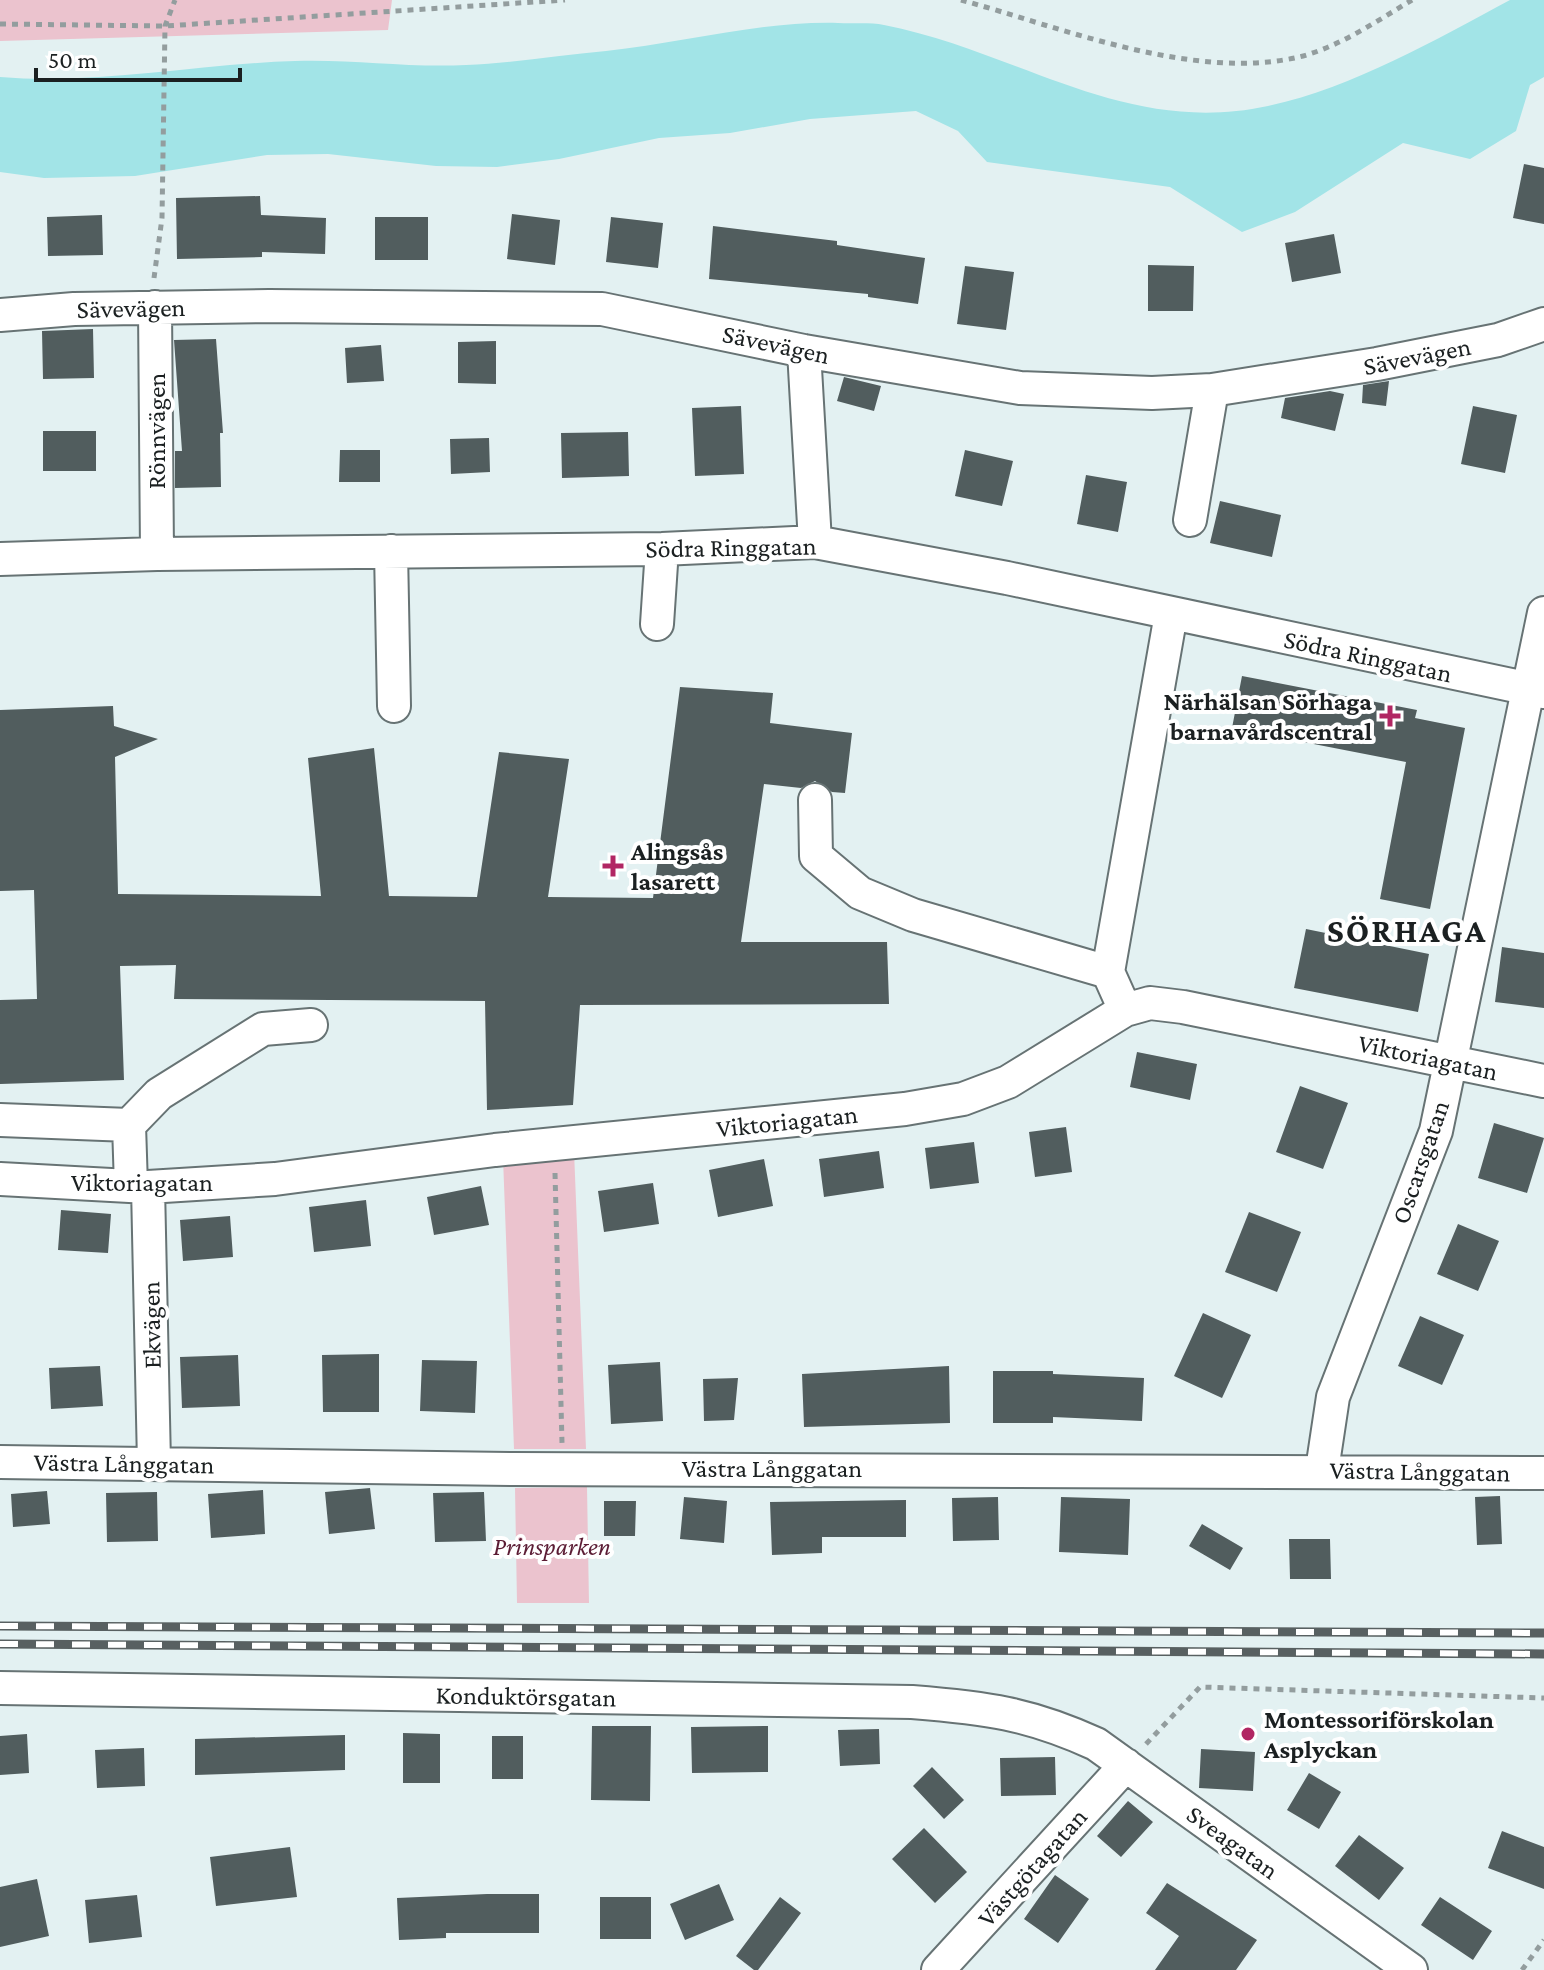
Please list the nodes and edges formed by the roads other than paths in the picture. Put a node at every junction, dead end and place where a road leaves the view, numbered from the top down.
1 (155, 307) junction
2 (0, 315) edge
3 (1544, 324) edge
4 (804, 351) junction
5 (1212, 390) junction
6 (1190, 520) dead end
7 (815, 542) junction
8 (662, 549) junction
9 (391, 551) junction
10 (157, 554) junction
11 (0, 559) edge
12 (1544, 613) edge
13 (1171, 614) junction
14 (657, 624) dead end
15 (1536, 691) edge
16 (394, 706) dead end
17 (815, 800) dead end
18 (1108, 972) junction
19 (1125, 1010) junction
20 (311, 1025) dead end
21 (1450, 1061) junction
22 (1544, 1081) edge
23 (0, 1120) edge
24 (129, 1125) junction
25 (0, 1179) edge
26 (139, 1186) junction
27 (0, 1462) edge
28 (154, 1463) junction
29 (1322, 1470) junction
30 (1544, 1473) edge
31 (0, 1688) edge
32 (1049, 1722) joint
33 (1126, 1765) junction
34 (938, 1970) edge
35 (1411, 1970) edge

1 - 2 street, Sävevägen
1 - 4 street, Sävevägen
1 - 10 street, Rönnvägen
3 - 5 street, Sävevägen
4 - 5 street, Sävevägen
4 - 7 street
5 - 6 street
7 - 8 street, Södra Ringgatan
7 - 13 street, Södra Ringgatan
8 - 9 street, Södra Ringgatan
8 - 14 street
9 - 10 street, Södra Ringgatan
9 - 16 street
10 - 11 street, Södra Ringgatan
12 - 15 street, Oscarsgatan
13 - 15 street, Södra Ringgatan
13 - 18 street
15 - 21 street, Oscarsgatan
17 - 18 street
18 - 19 street
19 - 21 street, Viktoriagatan
19 - 26 street, Viktoriagatan
20 - 24 street
21 - 22 street, Viktoriagatan
21 - 29 street, Oscarsgatan
23 - 24 street
24 - 26 street, Ekvägen
25 - 26 street, Viktoriagatan
26 - 28 street, Ekvägen
27 - 28 street, Västra Långgatan
28 - 29 street, Västra Långgatan
29 - 30 street, Västra Långgatan
31 - 32 street, Konduktörsgatan
32 - 33 street, Sveagatan
33 - 34 street, Västgötagatan
33 - 35 street, Sveagatan

